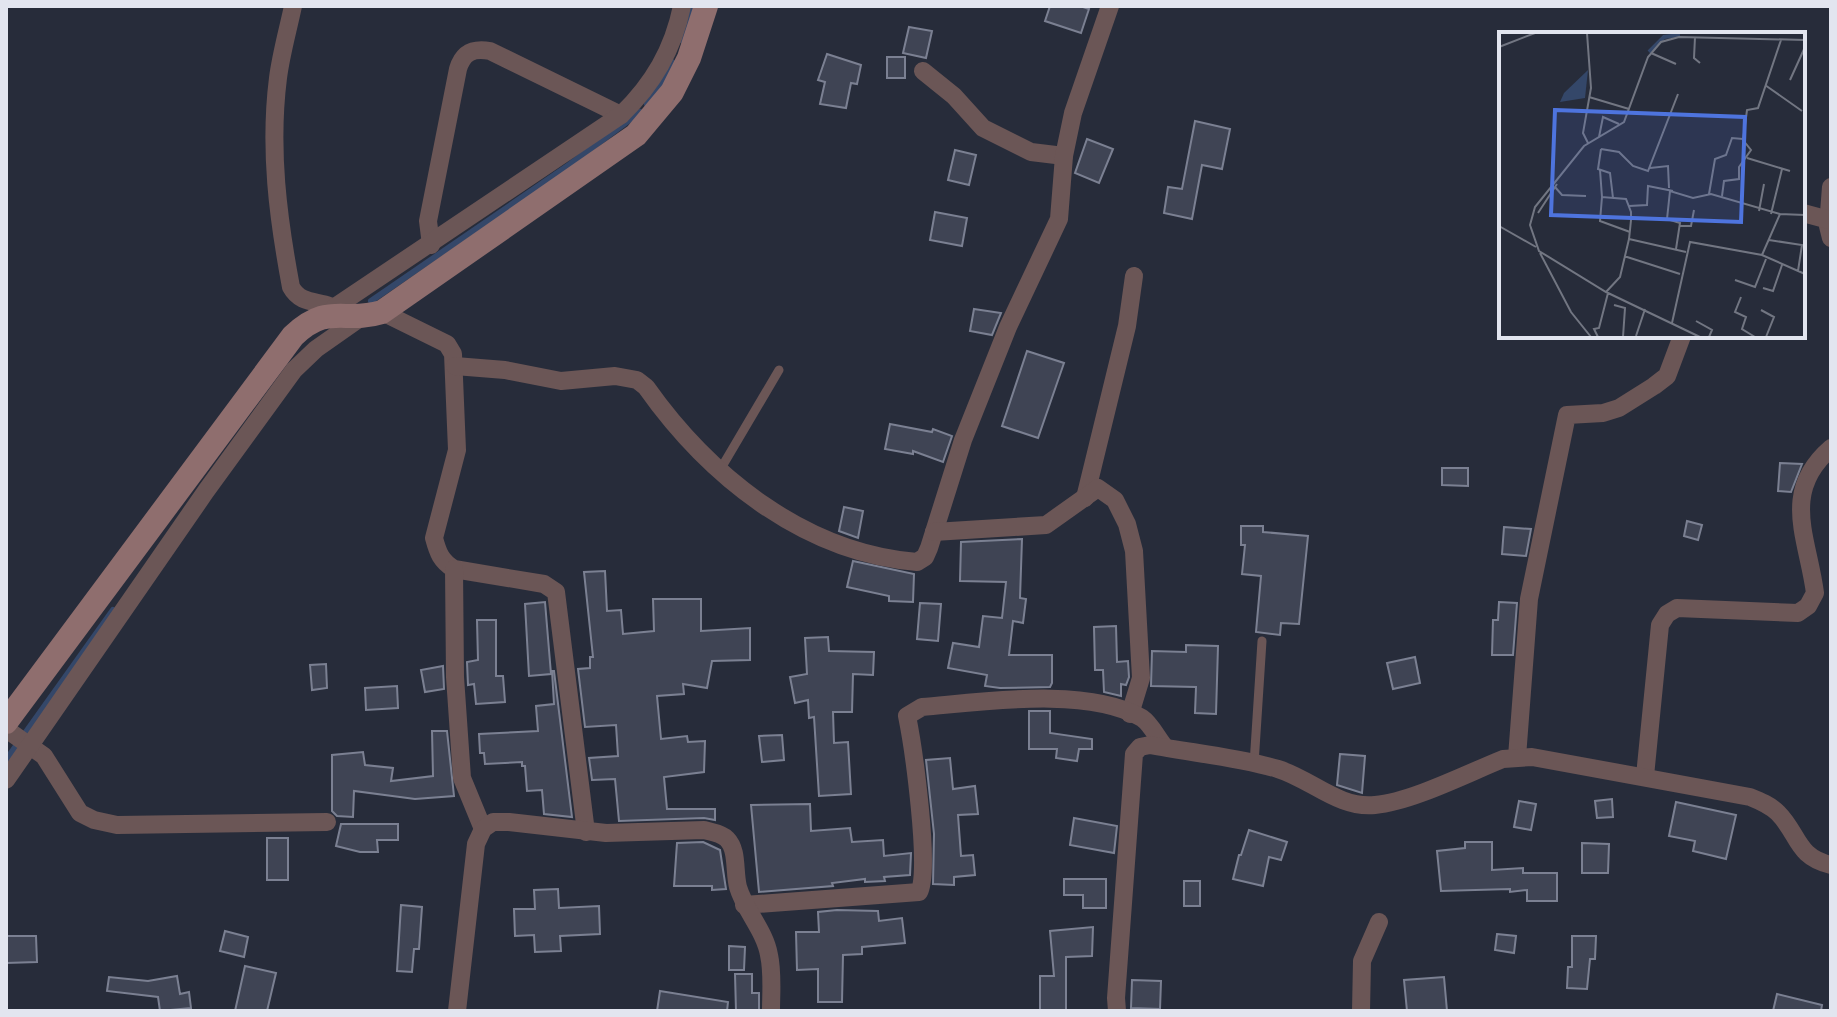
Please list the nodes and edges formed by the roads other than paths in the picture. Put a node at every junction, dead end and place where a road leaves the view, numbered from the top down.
1 (293, 6) edge
2 (682, 6) edge
3 (706, 6) edge
4 (1110, 6) edge
5 (923, 71) dead end
6 (621, 115) junction
7 (1064, 156) junction
8 (1831, 187) edge
9 (1805, 214) edge
10 (1830, 229) edge
11 (431, 245) junction
12 (1134, 276) dead end
13 (355, 312) junction
14 (1681, 338) edge
15 (455, 366) junction
16 (779, 370) dead end
17 (1831, 448) edge
18 (720, 470) junction
19 (1085, 498) junction
20 (934, 532) junction
21 (454, 569) junction
22 (1262, 641) dead end
23 (1130, 714) junction
24 (16, 734) edge
25 (1165, 747) junction
26 (1517, 757) junction
27 (1254, 764) junction
28 (1645, 776) junction
29 (6, 780) edge
30 (327, 822) dead end
31 (483, 829) junction
32 (586, 832) junction
33 (1831, 865) edge
34 (744, 905) junction
35 (1379, 922) dead end
36 (457, 1011) edge
37 (771, 1011) edge
38 (1117, 1011) edge
39 (1361, 1011) edge

1 - 13 street
2 - 6 street
3 - 13 street
4 - 7 street
5 - 7 street
6 - 11 street
6 - 11 street
7 - 20 street
8 - 10 street
9 - 10 street
11 - 13 street
12 - 19 street
13 - 15 street
13 - 24 street
14 - 26 street
15 - 18 street
15 - 21 street
16 - 18 lane
17 - 28 street
18 - 20 street
19 - 20 street
19 - 23 street
21 - 31 street
21 - 32 street
22 - 27 lane
23 - 25 street
23 - 34 street
24 - 29 street
24 - 30 street
25 - 27 street
25 - 38 street
26 - 27 street
26 - 28 street
28 - 33 street
31 - 32 street
31 - 36 street
32 - 34 street
34 - 37 street
35 - 39 street

